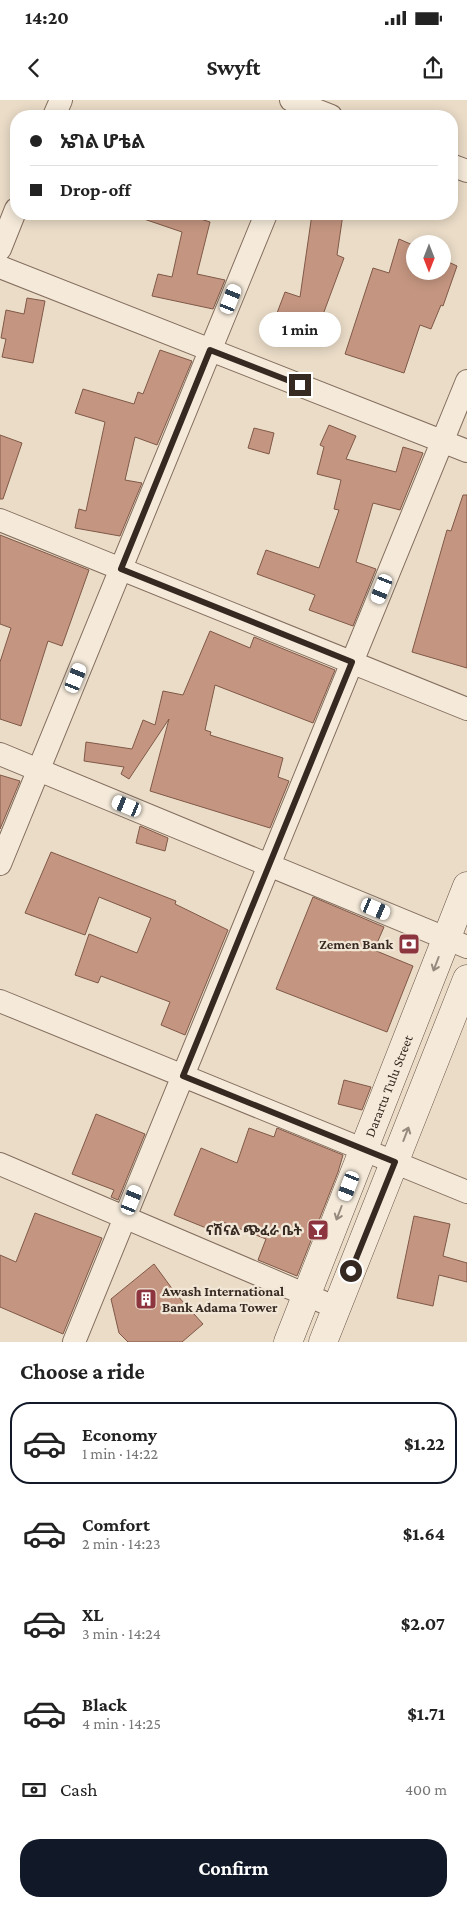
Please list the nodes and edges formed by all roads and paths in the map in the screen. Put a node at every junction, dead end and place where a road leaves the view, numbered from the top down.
1 (12, 220) edge
2 (264, 220) edge
3 (0, 249) edge
4 (0, 267) edge
5 (210, 350) junction
6 (467, 381) edge
7 (442, 441) junction
8 (467, 451) edge
9 (0, 520) edge
10 (121, 569) junction
11 (352, 662) junction
12 (467, 709) edge
13 (0, 754) edge
14 (38, 770) junction
15 (0, 864) edge
16 (269, 865) junction
17 (467, 886) edge
18 (457, 942) edge
19 (467, 979) edge
20 (0, 1001) edge
21 (183, 1076) junction
22 (364, 1149) junction
23 (395, 1162) junction
24 (0, 1164) edge
25 (467, 1192) edge
26 (125, 1218) junction
27 (306, 1296) junction
28 (337, 1308) junction
29 (74, 1342) edge
30 (288, 1342) edge
31 (324, 1342) edge

1 - 3 street
2 - 5 street
4 - 5 street
5 - 7 street
5 - 10 street
6 - 7 street
7 - 8 street
7 - 11 street
9 - 10 street
10 - 11 street
10 - 14 street
11 - 12 street
11 - 16 street
13 - 14 street
14 - 15 street
14 - 16 street
16 - 18 street
16 - 21 street
17 - 18 main road, Darartu Tulu Street
18 -> 22 main road, Darartu Tulu Street
23 -> 19 main road
20 - 21 street
21 - 22 street
21 - 26 street
22 - 23 street
22 -> 27 main road, Darartu Tulu Street
23 - 25 street
23 - 28 main road
24 - 26 street
26 - 27 street
26 - 29 street
27 - 28 street
27 - 30 main road, Darartu Tulu Street
28 - 31 main road

